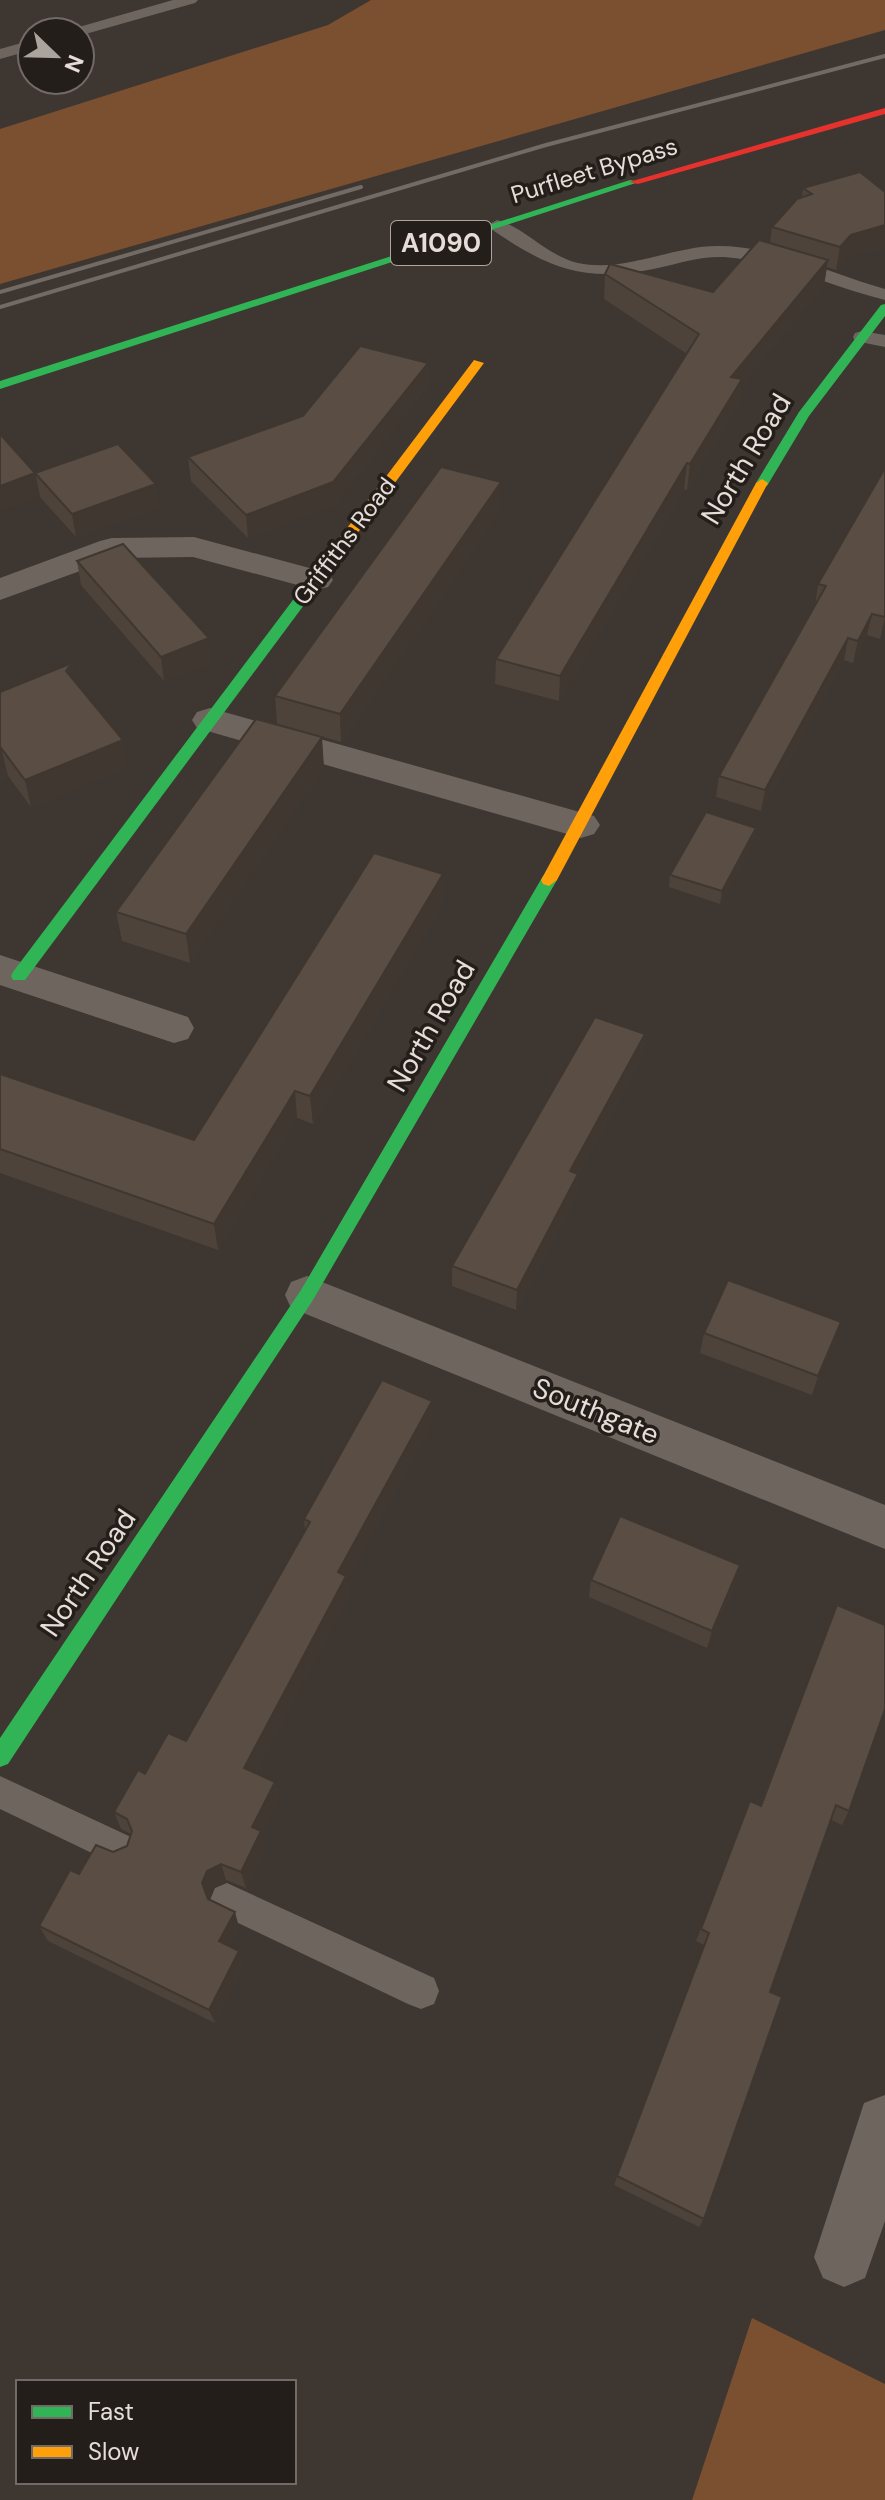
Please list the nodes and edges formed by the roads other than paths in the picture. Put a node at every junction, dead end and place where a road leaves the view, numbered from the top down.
1 (190, 0) edge
2 (96, 27) edge
3 (885, 111) edge
4 (497, 225) junction
5 (885, 295) edge
6 (885, 308) edge
7 (862, 337) junction
8 (885, 341) edge
9 (478, 363) dead end
10 (0, 385) edge
11 (316, 580) junction
12 (0, 590) edge
13 (210, 720) junction
14 (581, 825) junction
15 (9, 973) edge
16 (174, 1028) dead end
17 (307, 1295) junction
18 (885, 1527) edge
19 (0, 1757) edge
20 (0, 1792) edge
21 (119, 1849) edge
22 (227, 1900) edge
23 (421, 1991) dead end
24 (885, 2124) edge
25 (844, 2257) dead end

1 - 2 lane
3 - 4 street, Purfleet Bypass / A1090
4 - 5 lane
4 - 10 street, Purfleet Bypass / A1090
6 - 7 street, North Road
7 - 8 lane
7 - 14 street, North Road
9 - 11 street, Griffiths Road
11 - 12 street
11 - 13 street, Griffiths Road
13 - 14 street
13 - 15 street, Griffiths Road
14 - 17 street, North Road
15 - 16 street, Griffiths Road
17 - 18 street, Southgate
17 - 19 street, North Road
20 - 21 lane
22 - 23 lane
24 - 25 street

